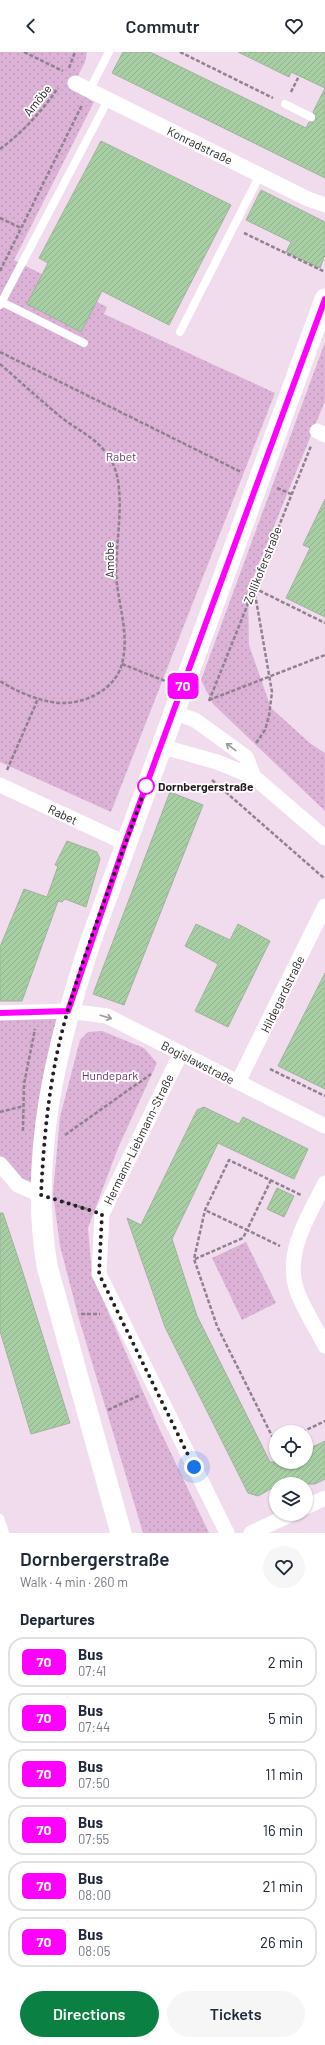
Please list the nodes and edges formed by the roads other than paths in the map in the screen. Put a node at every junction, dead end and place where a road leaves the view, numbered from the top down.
1 (109, 52) edge
2 (70, 80) road end
3 (89, 91) junction
4 (108, 100) junction
5 (285, 104) road end
6 (311, 117) dead end
7 (260, 175) junction
8 (325, 205) edge
9 (325, 299) edge
10 (1, 304) edge
11 (180, 332) dead end
12 (84, 343) dead end
13 (167, 728) junction
14 (254, 777) junction
15 (0, 785) edge
16 (325, 838) edge
17 (125, 843) junction
18 (325, 906) edge
19 (68, 1011) junction
20 (0, 1013) edge
21 (181, 1053) junction
22 (238, 1082) junction
23 (325, 1126) edge
24 (0, 1164) edge
25 (325, 1183) edge
26 (41, 1195) junction
27 (325, 1346) edge
28 (325, 1498) edge
29 (313, 1504) edge
30 (0, 1518) edge
31 (277, 1521) edge
32 (6, 1533) edge
33 (121, 1533) edge
34 (227, 1533) edge
35 (251, 1533) edge

1 - 3 lane
2 - 3 street, Konradstraße
3 - 4 street, Konradstraße
4 - 7 street, Konradstraße
4 - 10 lane
5 - 6 lane
7 - 8 street, Konradstraße
7 - 11 lane
9 - 13 street
10 - 12 lane
13 - 14 street
14 -> 13 street
13 - 17 street
14 - 16 street
15 - 17 street, Rabet
17 - 19 street
18 - 22 street, Hildegardstraße
19 - 20 street, Bogislawstraße
19 -> 21 street, Bogislawstraße
19 - 26 street
21 - 22 street, Bogislawstraße
21 - 34 street, Hermann-Liebmann-Straße
22 - 23 street, Bogislawstraße
24 - 26 street
25 - 27 street
26 - 33 street
28 - 29 street
30 - 32 lane
31 - 35 street

